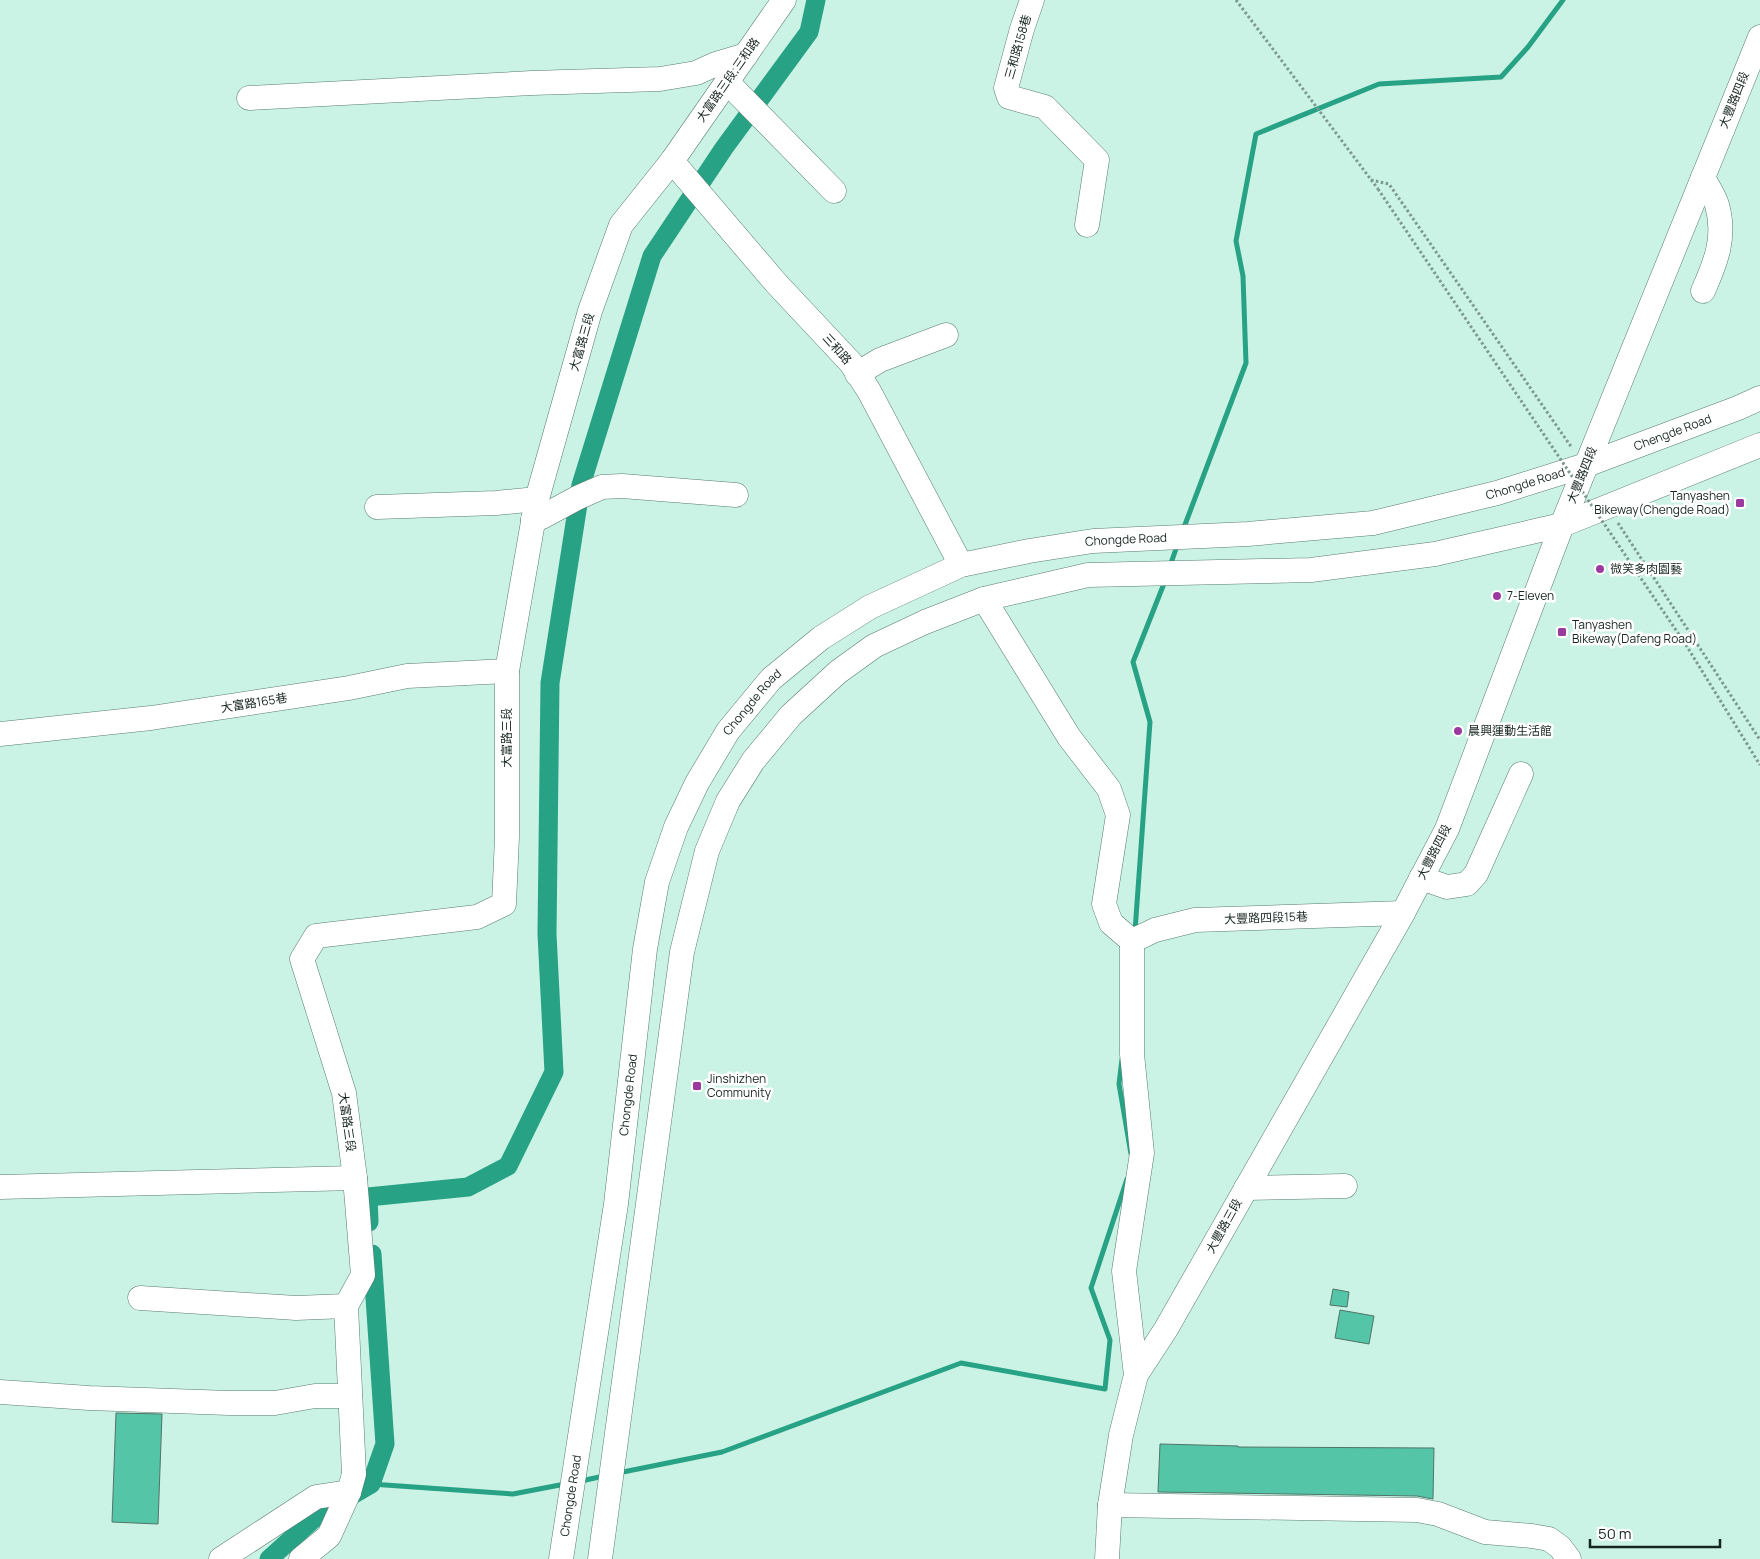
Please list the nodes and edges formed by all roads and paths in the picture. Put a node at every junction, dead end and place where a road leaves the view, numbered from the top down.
1 (784, 0) edge
2 (1032, 0) edge
3 (1236, 0) edge
4 (1760, 37) edge
5 (746, 55) junction
6 (727, 82) junction
7 (249, 98) dead end
8 (672, 160) junction
9 (1703, 177) junction
10 (834, 191) dead end
11 (1088, 225) dead end
12 (1703, 290) dead end
13 (946, 335) dead end
14 (858, 374) junction
15 (1760, 398) edge
16 (1760, 445) edge
17 (1586, 465) junction
18 (736, 495) dead end
19 (377, 508) dead end
20 (545, 509) junction
21 (1562, 525) junction
22 (961, 566) junction
23 (984, 599) junction
24 (507, 671) junction
25 (0, 734) edge
26 (1760, 765) edge
27 (1521, 774) dead end
28 (1421, 878) junction
29 (1403, 913) junction
30 (1132, 940) junction
31 (355, 1178) junction
32 (1345, 1186) dead end
33 (0, 1187) edge
34 (1246, 1188) junction
35 (140, 1298) dead end
36 (346, 1306) junction
37 (1136, 1375) junction
38 (0, 1392) edge
39 (350, 1396) junction
40 (349, 1492) junction
41 (1110, 1505) junction
42 (221, 1559) edge
43 (301, 1559) edge
44 (561, 1559) edge
45 (600, 1559) edge
46 (1107, 1559) edge
47 (1569, 1559) edge

1 - 5 street, 大富路三段;三和路
2 - 11 street, 三和路158巷
3 - 26 path, bridge
4 - 9 street, 大豐路四段
5 - 6 street, 大富路三段;三和路
5 - 7 street
6 - 8 street, 大富路三段;三和路
6 - 10 street
8 - 14 street, 三和路
8 - 20 street, 大富路三段
9 - 12 street
9 - 17 street, 大豐路四段
13 - 14 street
14 - 22 street, 三和路
15 - 17 street, Chengde Road
16 - 21 street
17 - 21 street, 大豐路四段
17 - 22 street, Chongde Road
18 - 20 street
19 - 20 street
20 - 24 street, 大富路三段
21 - 23 street
21 - 28 street, 大豐路四段
22 - 44 street, Chongde Road
23 - 30 street
23 - 45 street
24 - 25 street, 大富路165巷
24 - 31 street, 大富路三段
27 - 28 street
28 - 29 street, 大豐路四段
29 - 30 street, 大豐路四段15巷
29 - 34 street, 大豐路三段
30 - 37 street
31 - 33 street
31 - 36 street, 大富路三段
32 - 34 street
34 - 37 street, 大豐路三段
35 - 36 street
36 - 39 street
37 - 41 street, 大豐路三段
38 - 39 street
39 - 40 street
40 - 42 street
40 - 43 street
41 - 46 street, 大豐路三段
41 - 47 street

